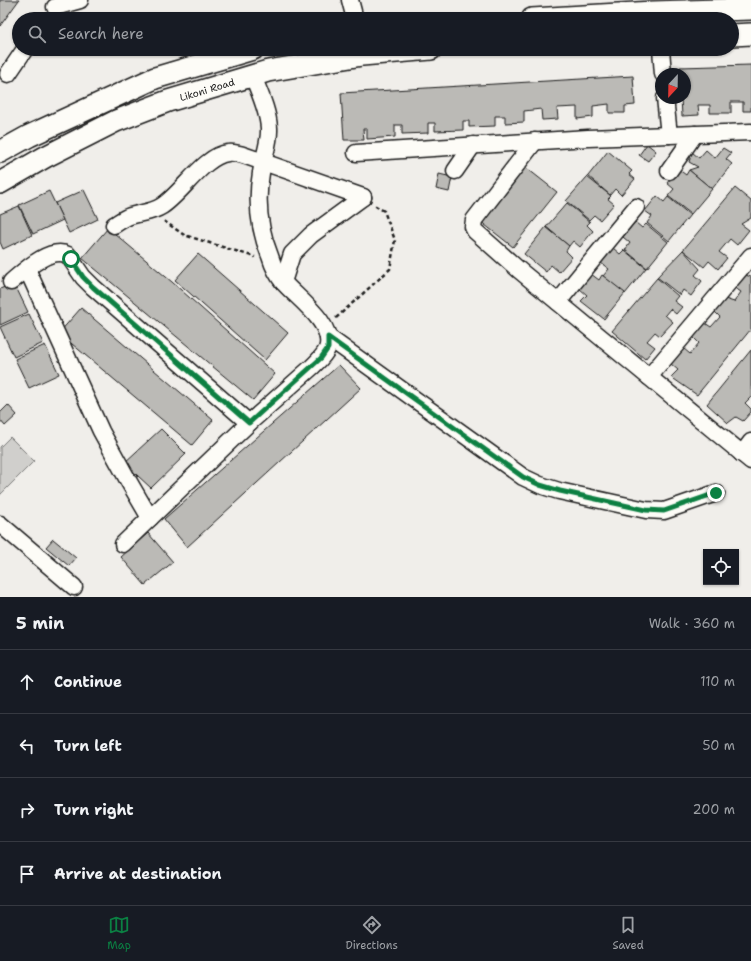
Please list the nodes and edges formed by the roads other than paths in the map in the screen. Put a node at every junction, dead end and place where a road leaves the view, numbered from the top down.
1 (80, 0) edge
2 (350, 0) edge
3 (54, 9) edge
4 (751, 9) edge
5 (353, 12) edge
6 (653, 12) edge
7 (751, 34) edge
8 (739, 35) edge
9 (20, 56) edge
10 (226, 56) edge
11 (356, 56) edge
12 (661, 56) edge
13 (662, 68) edge
14 (8, 74) dead end
15 (253, 76) junction
16 (666, 104) edge
17 (695, 134) junction
18 (750, 134) edge
19 (669, 135) junction
20 (535, 141) junction
21 (473, 146) junction
22 (0, 152) edge
23 (356, 153) dead end
24 (263, 162) junction
25 (456, 171) dead end
26 (669, 171) dead end
27 (0, 183) edge
28 (636, 207) dead end
29 (114, 225) dead end
30 (751, 256) edge
31 (27, 269) junction
32 (11, 282) dead end
33 (283, 282) junction
34 (558, 302) junction
35 (327, 333) junction
36 (649, 377) junction
37 (249, 423) junction
38 (748, 453) edge
39 (716, 493) dead end
40 (150, 518) junction
41 (2, 529) edge
42 (123, 544) dead end
43 (74, 587) dead end

1 - 3 street
2 - 5 street
4 - 6 main road
7 - 8 main road
9 - 14 street
10 - 22 main road
11 - 15 main road, Likoni Road
12 - 13 street
15 - 24 street
15 - 27 main road, Likoni Road
16 - 19 street
17 - 18 street
17 - 19 street
17 - 26 street
19 - 20 street
20 - 21 street
20 - 34 street
21 - 23 street
21 - 25 street
24 - 29 street
24 - 33 street
24 - 33 street
28 - 34 street
30 - 36 street
31 - 32 street
31 - 37 street
31 - 40 street
33 - 35 street
34 - 36 street
35 - 37 street
35 - 39 street
36 - 38 street
37 - 40 street
40 - 42 street
41 - 43 street

